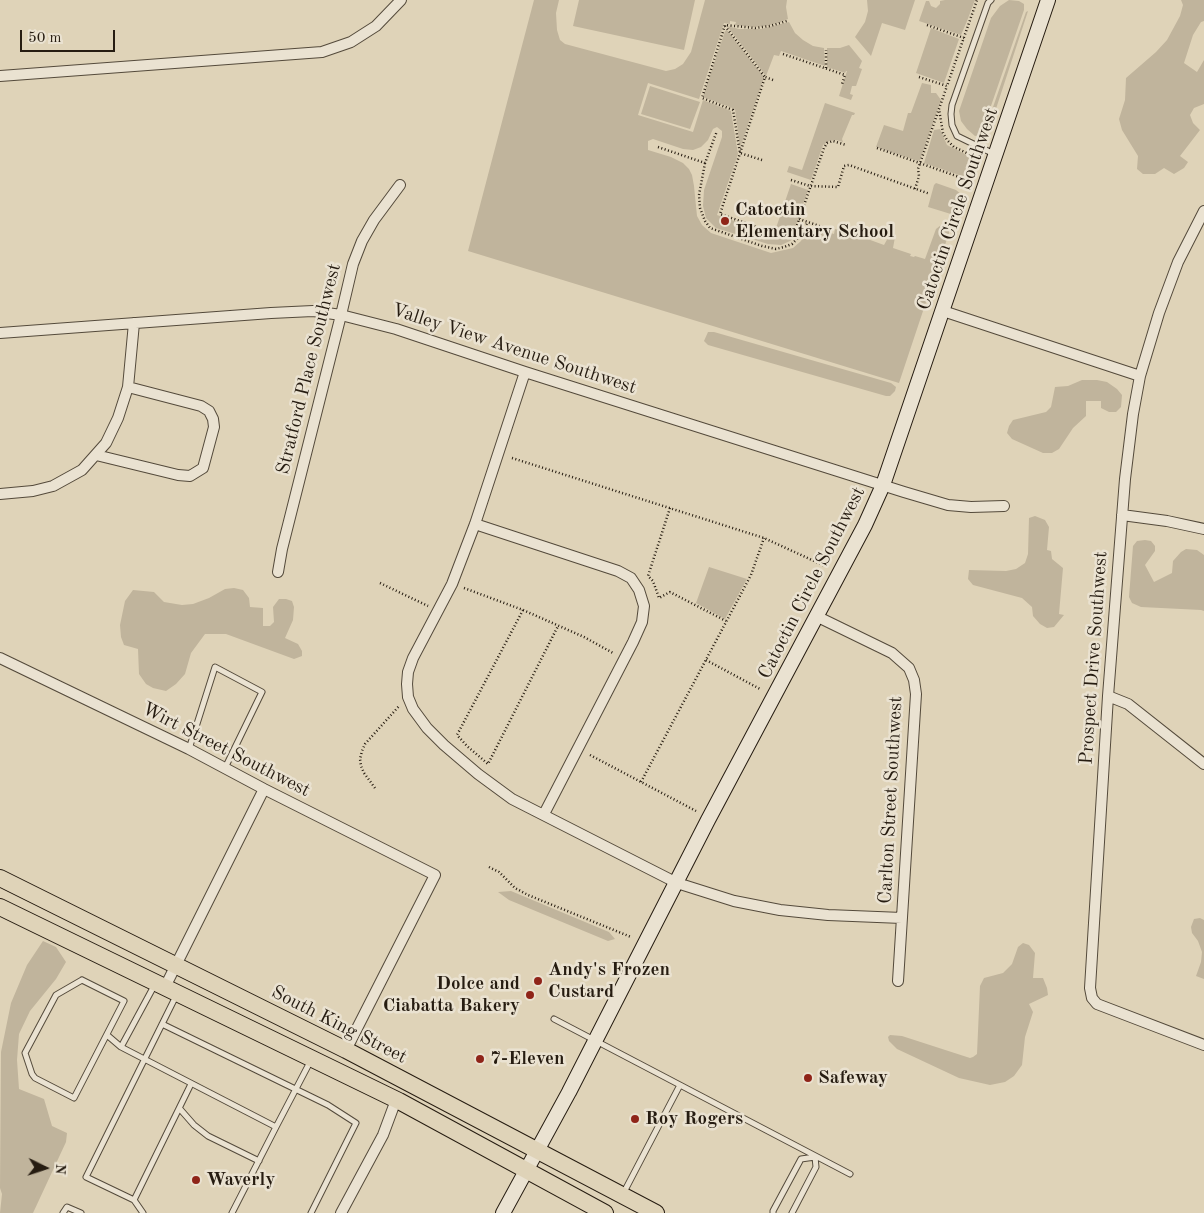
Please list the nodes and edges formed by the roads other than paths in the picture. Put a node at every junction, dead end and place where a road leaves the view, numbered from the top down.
1 (401, 0) edge
2 (991, 0) edge
3 (1044, 1) edge
4 (0, 76) edge
5 (996, 155) junction
6 (400, 185) dead end
7 (1204, 211) edge
8 (942, 311) junction
9 (342, 315) junction
10 (134, 324) junction
11 (0, 333) edge
12 (525, 372) junction
13 (1140, 376) junction
14 (128, 387) junction
15 (96, 454) junction
16 (883, 484) junction
17 (0, 494) edge
18 (1004, 506) dead end
19 (1122, 516) junction
20 (475, 524) junction
21 (1204, 529) edge
22 (278, 572) dead end
23 (816, 616) junction
24 (0, 658) edge
25 (1108, 696) junction
26 (189, 749) junction
27 (1204, 764) edge
28 (225, 768) junction
29 (264, 789) junction
30 (544, 814) junction
31 (0, 878) edge
32 (677, 883) junction
33 (0, 907) edge
34 (902, 918) junction
35 (176, 965) junction
36 (898, 981) dead end
37 (166, 988) junction
38 (554, 1019) dead end
39 (162, 1024) junction
40 (107, 1035) junction
41 (595, 1041) junction
42 (1204, 1045) edge
43 (121, 1047) junction
44 (346, 1050) junction
45 (145, 1059) junction
46 (312, 1059) junction
47 (192, 1084) junction
48 (680, 1085) junction
49 (296, 1090) junction
50 (396, 1100) junction
51 (180, 1109) junction
52 (276, 1127) junction
53 (536, 1151) junction
54 (815, 1157) junction
55 (259, 1161) junction
56 (526, 1171) junction
57 (850, 1174) dead end
58 (622, 1195) junction
59 (134, 1200) junction
60 (63, 1213) edge
61 (81, 1213) edge
62 (143, 1213) edge
63 (232, 1213) edge
64 (311, 1213) edge
65 (341, 1213) edge
66 (503, 1213) edge
67 (605, 1213) edge
68 (656, 1213) edge
69 (773, 1213) edge
70 (792, 1213) edge

1 - 4 street
2 - 5 lane
3 - 5 main road, Catoctin Circle Southwest
5 - 8 main road, Catoctin Circle Southwest
6 - 9 street, Stratford Place Southwest
7 - 13 street, Prospect Drive Southwest
8 - 13 street
8 - 16 main road, Catoctin Circle Southwest
9 - 10 street, Valley View Avenue Southwest
9 - 12 street, Valley View Avenue Southwest
9 - 22 street, Stratford Place Southwest
10 - 11 street, Valley View Avenue Southwest
10 - 14 street
12 - 16 street, Valley View Avenue Southwest
12 - 20 street
13 - 19 street, Prospect Drive Southwest
14 - 15 street
14 - 15 street
15 - 17 street
16 - 18 street, Valley View Avenue Southwest
16 - 23 main road, Catoctin Circle Southwest
19 - 21 street
19 - 25 street, Prospect Drive Southwest
20 - 30 street
20 - 30 street
23 - 32 main road, Catoctin Circle Southwest
23 - 34 street, Carlton Street Southwest
24 - 26 street, Wirt Street Southwest
25 - 27 street
25 - 42 street, Prospect Drive Southwest
26 - 28 street, Wirt Street Southwest
26 - 28 lane
28 - 29 street, Wirt Street Southwest
29 - 35 street
29 - 44 street, Wirt Street Southwest
30 - 32 street
31 - 35 main road, South King Street
32 - 34 street
32 - 41 main road, Catoctin Circle Southwest
33 - 37 main road
34 - 36 street, Carlton Street Southwest
35 - 37 street
35 - 44 main road, South King Street
37 - 39 lane
37 - 43 lane
37 - 46 main road
38 - 41 lane
39 - 45 lane
39 - 49 lane
40 - 40 lane
40 - 43 lane
41 - 48 lane
41 - 53 main road, Catoctin Circle Southwest
43 - 45 lane
44 - 53 main road, South King Street
45 - 47 lane
45 - 59 lane
46 - 49 lane
46 - 50 main road
47 - 51 lane
47 - 52 lane
48 - 54 lane
48 - 58 lane
49 - 52 lane
49 - 64 lane
50 - 56 main road
50 - 65 street
51 - 55 lane
51 - 59 lane
52 - 55 lane
53 - 56 main road, Catoctin Circle Southwest
53 - 58 main road, South King Street
54 - 57 lane
54 - 69 lane
54 - 70 lane
55 - 63 lane
56 - 66 main road, Catoctin Circle Southwest
56 - 67 main road
58 - 68 main road, South King Street
59 - 62 lane
60 - 61 lane

